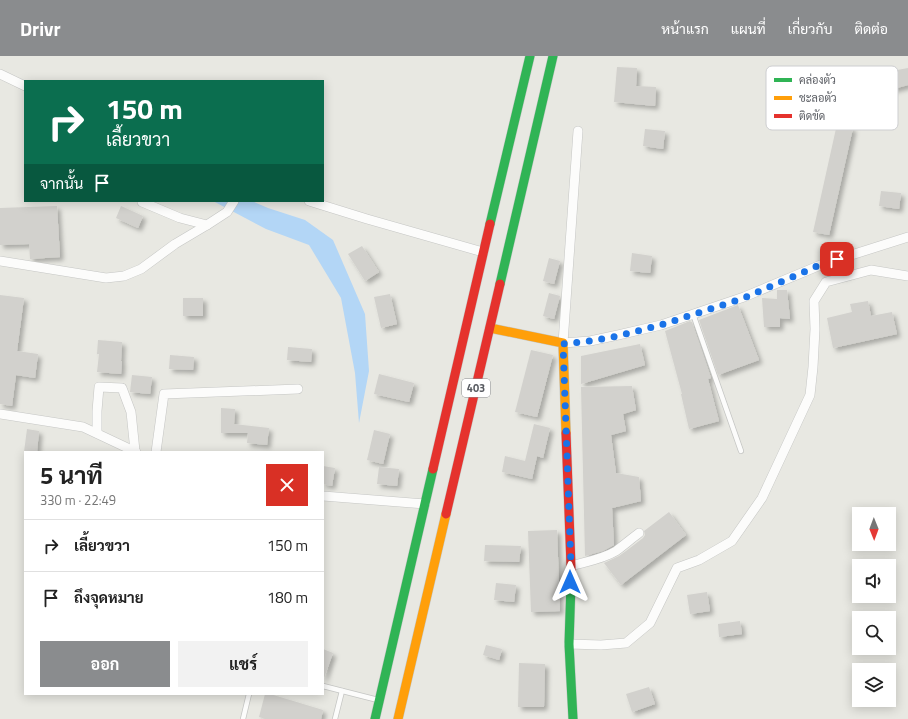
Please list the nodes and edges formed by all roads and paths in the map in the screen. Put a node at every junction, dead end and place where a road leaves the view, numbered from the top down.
1 (530, 56) edge
2 (554, 56) edge
3 (0, 74) edge
4 (24, 86) edge
5 (578, 131) dead end
6 (142, 202) dead end
7 (233, 202) edge
8 (312, 202) edge
9 (206, 225) junction
10 (908, 237) edge
11 (483, 252) junction
12 (0, 261) edge
13 (908, 276) edge
14 (693, 314) junction
15 (490, 328) junction
16 (563, 344) junction
17 (298, 389) dead end
18 (0, 414) edge
19 (97, 433) junction
20 (134, 451) edge
21 (136, 451) edge
22 (156, 451) edge
23 (741, 451) dead end
24 (324, 496) edge
25 (424, 504) junction
26 (639, 533) dead end
27 (571, 566) junction
28 (569, 644) junction
29 (324, 686) edge
30 (342, 690) junction
31 (249, 695) edge
32 (380, 700) junction
33 (243, 719) edge
34 (335, 719) edge
35 (375, 719) edge
36 (398, 719) edge
37 (573, 719) edge

1 - 11 main road, 403
2 - 15 main road, 403
3 - 4 street
5 - 16 street
6 - 9 street
7 - 9 street
8 - 11 street
9 - 12 street
10 - 14 street
11 - 25 main road, 403
13 - 28 street
14 - 16 street
14 - 23 lane
15 - 16 main road
15 - 36 main road, 403
16 - 27 main road
17 - 22 street
18 - 19 street
19 - 20 street
19 - 21 street
24 - 25 street
25 - 32 main road, 403
26 - 27 street
27 - 28 main road
28 - 37 main road
29 - 30 lane
30 - 32 lane
30 - 34 lane
31 - 33 lane
32 - 35 main road, 403

